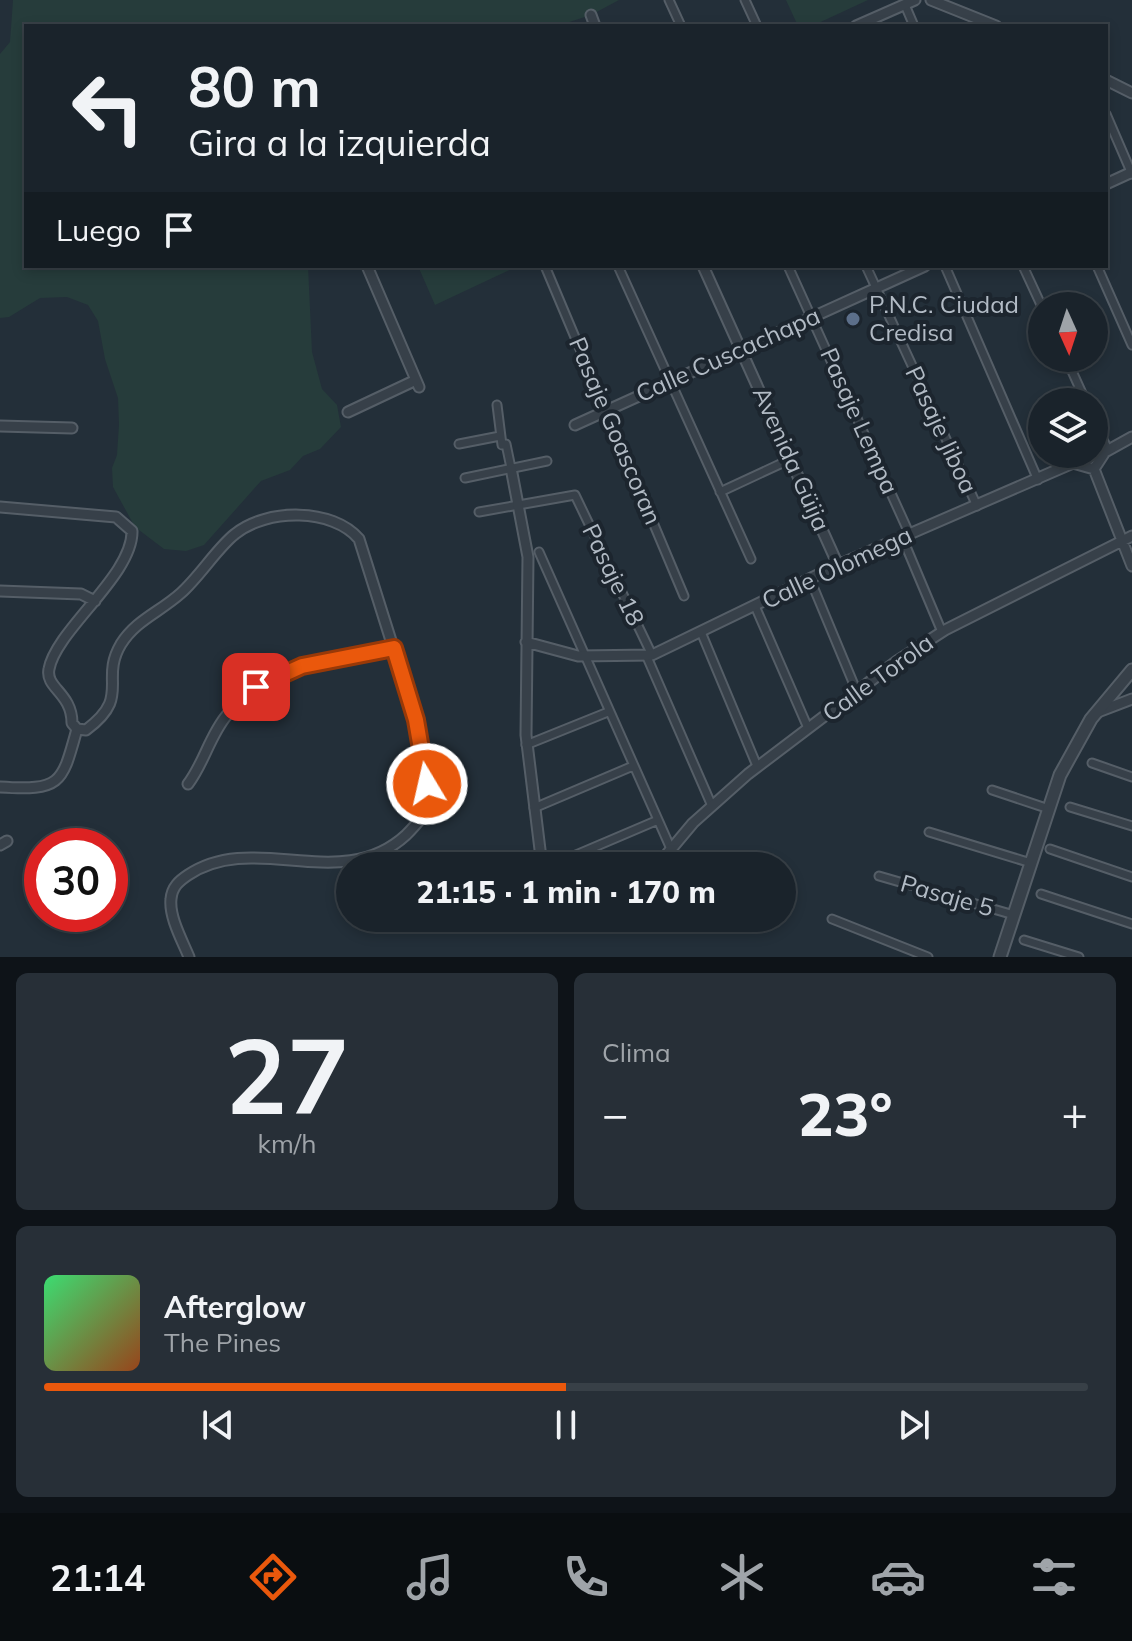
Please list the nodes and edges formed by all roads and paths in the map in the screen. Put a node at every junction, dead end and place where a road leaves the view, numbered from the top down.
1 (669, 0) edge
2 (745, 0) edge
3 (915, 0) edge
4 (931, 0) edge
5 (905, 5) junction
6 (591, 15) dead end
7 (594, 24) edge
8 (680, 24) edge
9 (756, 24) edge
10 (861, 24) edge
11 (913, 24) edge
12 (991, 24) edge
13 (1108, 81) edge
14 (1132, 93) edge
15 (1108, 119) edge
16 (1132, 173) edge
17 (1108, 183) edge
18 (367, 268) edge
19 (546, 268) edge
20 (619, 268) edge
21 (704, 268) edge
22 (789, 268) edge
23 (867, 268) edge
24 (921, 268) edge
25 (946, 268) edge
26 (1024, 268) edge
27 (1098, 268) edge
28 (876, 288) junction
29 (1035, 292) edge
30 (812, 318) junction
31 (1132, 345) edge
32 (742, 350) junction
33 (671, 382) junction
34 (497, 405) dead end
35 (606, 410) junction
36 (348, 412) dead end
37 (575, 425) dead end
38 (0, 426) edge
39 (72, 428) dead end
40 (500, 436) junction
41 (1132, 437) edge
42 (459, 444) dead end
43 (1108, 450) edge
44 (791, 459) junction
45 (547, 461) dead end
46 (511, 468) junction
47 (1094, 469) joint
48 (465, 478) dead end
49 (1038, 480) junction
50 (720, 492) junction
51 (518, 504) junction
52 (977, 506) junction
53 (0, 507) edge
54 (479, 512) dead end
55 (906, 535) junction
56 (1132, 536) edge
57 (1121, 541) junction
58 (539, 552) dead end
59 (751, 559) dead end
60 (838, 565) junction
61 (1132, 566) edge
62 (810, 579) junction
63 (0, 591) edge
64 (684, 596) dead end
65 (95, 601) junction
66 (755, 606) junction
67 (701, 632) junction
68 (942, 632) junction
69 (526, 642) junction
70 (394, 648) junction
71 (583, 656) junction
72 (649, 656) junction
73 (1132, 670) edge
74 (857, 692) junction
75 (1132, 699) edge
76 (608, 712) junction
77 (1097, 712) junction
78 (808, 728) junction
79 (77, 729) junction
80 (526, 745) junction
81 (1092, 763) dead end
82 (633, 766) junction
83 (757, 766) junction
84 (1132, 777) edge
85 (188, 784) dead end
86 (0, 787) edge
87 (992, 790) dead end
88 (712, 806) junction
89 (1070, 807) dead end
90 (534, 808) junction
91 (1049, 809) junction
92 (658, 820) junction
93 (1132, 826) edge
94 (929, 832) dead end
95 (671, 849) junction
96 (1050, 849) dead end
97 (540, 852) edge
98 (584, 852) edge
99 (669, 852) edge
100 (1031, 863) junction
101 (879, 876) dead end
102 (1132, 877) edge
103 (1041, 894) dead end
104 (1014, 915) junction
105 (832, 919) dead end
106 (1132, 924) edge
107 (1024, 940) dead end
108 (189, 957) edge
109 (928, 957) edge
110 (1000, 957) edge
111 (1079, 957) edge

1 - 8 street
2 - 9 street
3 - 5 street
4 - 12 street
5 - 10 street
5 - 11 street
6 - 7 street
13 - 14 street
15 - 16 street
16 - 17 street
18 - 36 street
19 - 35 street, Pasaje Goascoran
20 - 33 street
21 - 32 street, Avenida Güija
22 - 30 street, Pasaje Lempa
23 - 28 street, Pasaje Jiboa
24 - 28 street, Calle Cuscachapa
25 - 49 street
26 - 29 street
27 - 31 street
28 - 30 street, Calle Cuscachapa
28 - 52 street, Pasaje Jiboa
30 - 32 street, Calle Cuscachapa
30 - 55 street, Pasaje Lempa
32 - 33 street, Calle Cuscachapa
32 - 44 street, Avenida Güija
33 - 35 street, Calle Cuscachapa
33 - 50 street
34 - 40 street
35 - 37 street, Calle Cuscachapa
35 - 64 street, Pasaje Goascoran
38 - 39 street
40 - 42 street
40 - 46 street
41 - 43 street
44 - 50 street
44 - 60 street, Avenida Güija
45 - 46 street
46 - 48 street
46 - 51 street
47 - 49 street, Calle Olomega
47 - 57 street
49 - 52 street, Calle Olomega
50 - 59 street
51 - 54 street
51 - 69 street
51 - 72 street, Pasaje 18
52 - 55 street, Calle Olomega
53 - 65 street
55 - 60 street, Calle Olomega
55 - 68 street, Pasaje Lempa
56 - 57 street, Calle Torola
57 - 61 street
57 - 68 street, Calle Torola
58 - 71 street
60 - 62 street, Calle Olomega
62 - 66 street, Calle Olomega
62 - 74 street
63 - 65 street
65 - 79 street
66 - 67 street, Calle Olomega
66 - 78 street
67 - 72 street, Calle Olomega
67 - 83 street
68 - 74 street, Calle Torola
69 - 71 street, Calle Olomega
69 - 80 street
70 - 79 street
70 - 85 street
70 - 108 street
71 - 72 street, Calle Olomega
71 - 76 street
72 - 88 street, Pasaje 18
73 - 77 street
74 - 78 street, Calle Torola
75 - 77 street
76 - 80 street
76 - 82 street
77 - 91 street
78 - 83 street, Calle Torola
79 - 86 street
80 - 90 street
81 - 84 street
82 - 90 street
82 - 92 street
83 - 88 street, Calle Torola
87 - 91 street
88 - 95 street, Calle Torola
89 - 93 street
90 - 97 street
91 - 100 street
92 - 95 street
92 - 98 street
94 - 100 street
95 - 99 street, Calle Torola
96 - 102 street
100 - 104 street
101 - 104 street, Pasaje 5
103 - 106 street
104 - 110 street
105 - 109 street
107 - 111 street

